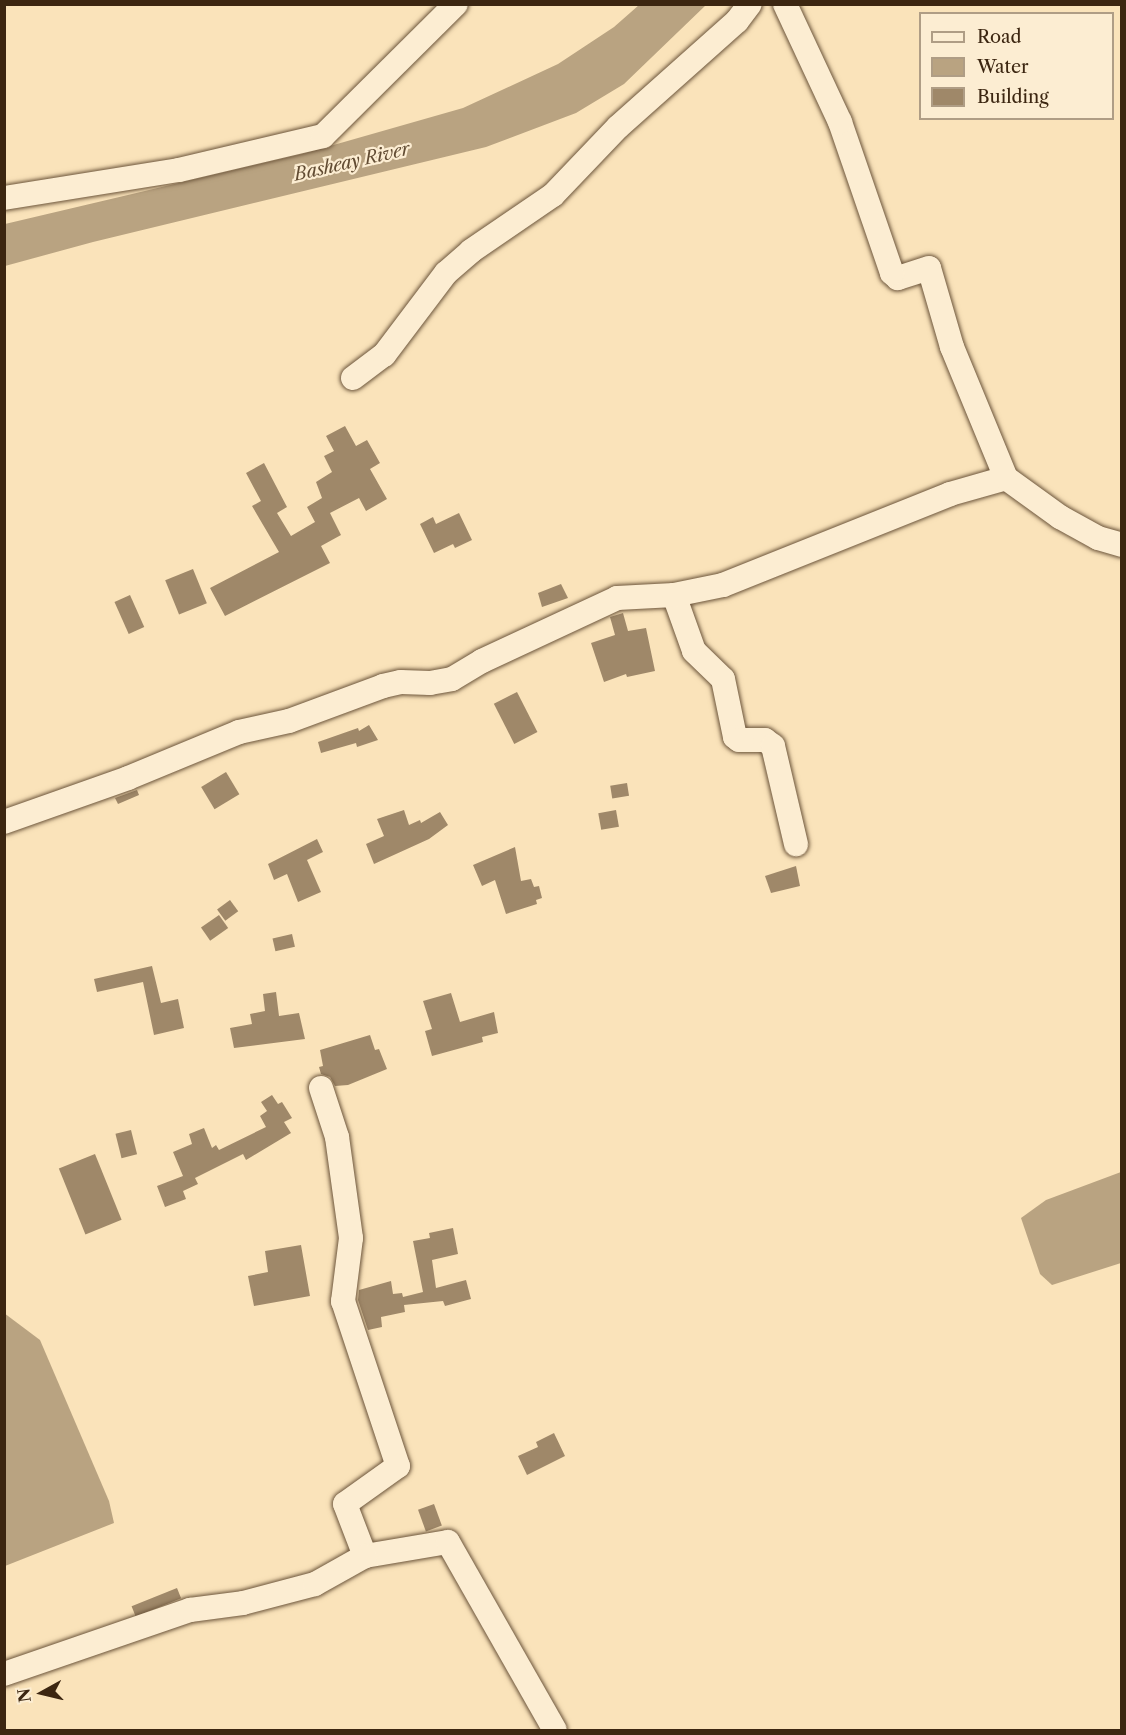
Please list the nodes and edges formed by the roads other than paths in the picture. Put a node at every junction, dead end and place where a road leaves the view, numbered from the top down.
1 (456, 4) edge
2 (750, 4) edge
3 (785, 4) edge
4 (4, 198) edge
5 (353, 378) dead end
6 (1006, 478) junction
7 (1122, 545) edge
8 (674, 595) junction
9 (4, 822) edge
10 (796, 843) dead end
11 (321, 1088) dead end
12 (364, 1556) junction
13 (4, 1674) edge
14 (555, 1731) edge

1 - 4 street
2 - 5 street
3 - 6 street
6 - 7 street
6 - 8 street
8 - 9 street
8 - 10 street
11 - 12 street
12 - 13 street
12 - 14 street

